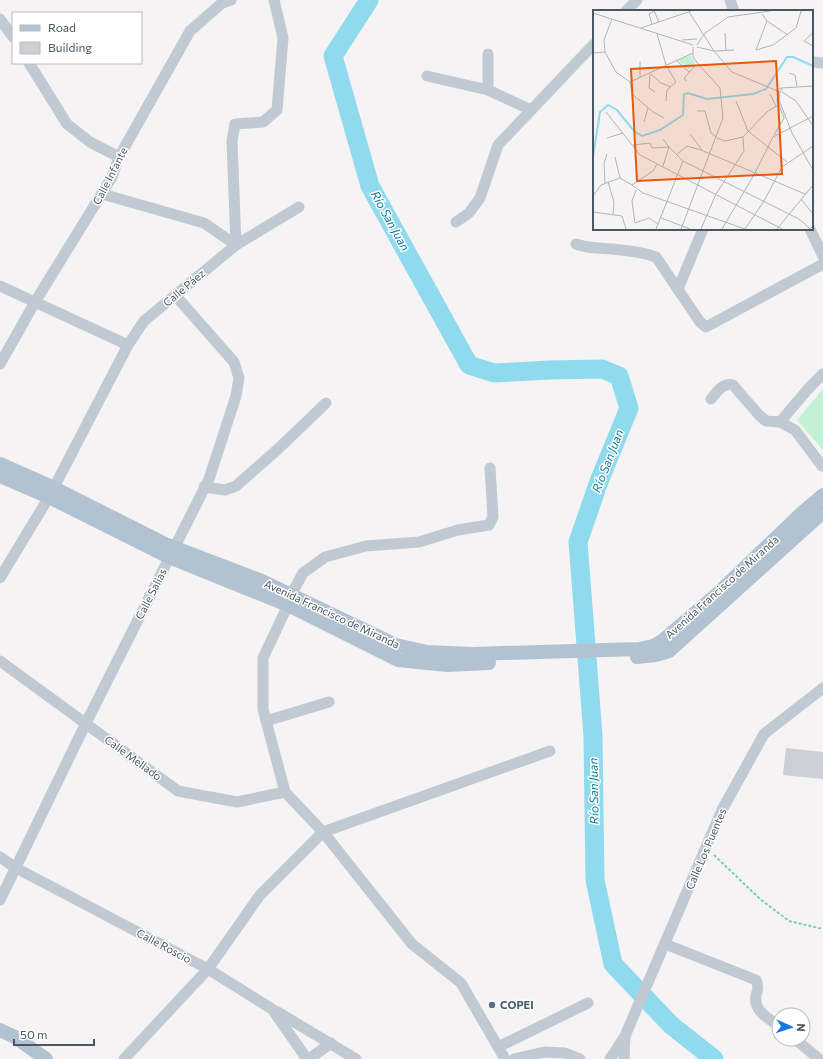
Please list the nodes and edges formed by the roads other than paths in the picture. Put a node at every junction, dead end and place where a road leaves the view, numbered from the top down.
1 (231, 0) edge
2 (274, 0) edge
3 (637, 0) edge
4 (730, 0) edge
5 (627, 10) edge
6 (734, 10) edge
7 (0, 19) edge
8 (12, 36) edge
9 (593, 45) edge
10 (488, 54) dead end
11 (813, 62) edge
12 (823, 63) edge
13 (30, 64) edge
14 (427, 76) dead end
15 (488, 90) junction
16 (530, 110) junction
17 (119, 157) junction
18 (102, 194) junction
19 (299, 207) dead end
20 (456, 222) dead end
21 (702, 230) edge
22 (810, 230) edge
23 (576, 244) dead end
24 (236, 245) junction
25 (823, 256) edge
26 (823, 264) edge
27 (0, 286) edge
28 (678, 289) junction
29 (175, 295) junction
30 (36, 302) junction
31 (128, 346) junction
32 (0, 364) edge
33 (823, 374) edge
34 (710, 399) dead end
35 (326, 403) dead end
36 (780, 422) junction
37 (0, 464) edge
38 (822, 466) dead end
39 (490, 468) dead end
40 (0, 476) edge
41 (204, 487) junction
42 (52, 493) junction
43 (823, 495) edge
44 (823, 512) edge
45 (172, 552) junction
46 (0, 578) edge
47 (290, 600) junction
48 (641, 653) junction
49 (0, 661) edge
50 (823, 688) edge
51 (330, 702) dead end
52 (266, 721) junction
53 (86, 723) junction
54 (550, 751) dead end
55 (285, 792) junction
56 (323, 832) junction
57 (0, 857) edge
58 (16, 868) junction
59 (0, 900) edge
60 (665, 944) junction
61 (208, 969) junction
62 (588, 1003) dead end
63 (272, 1009) junction
64 (771, 1020) edge
65 (0, 1030) edge
66 (625, 1036) junction
67 (331, 1043) junction
68 (498, 1047) junction
69 (805, 1047) edge
70 (46, 1059) edge
71 (124, 1059) edge
72 (308, 1059) edge
73 (356, 1059) edge
74 (505, 1059) edge
75 (514, 1059) edge
76 (580, 1059) edge
77 (610, 1059) edge
78 (624, 1059) edge
79 (819, 1059) edge

1 - 17 street, Calle Infante
2 - 24 street
3 - 5 street
4 - 6 street
7 - 8 street
9 - 16 street
10 - 15 street
11 - 12 street
13 - 17 street
14 - 15 street
15 - 16 street
16 - 20 street
17 - 18 street, Calle Infante
18 - 24 street
18 - 30 street, Calle Infante
19 - 24 street, Calle Páez
21 - 28 street
22 - 25 street
23 - 28 street
24 - 29 street, Calle Páez
26 - 28 street
27 - 30 street
29 - 31 street, Calle Páez
29 - 41 street, Calle Salias
30 - 31 street
30 - 32 street, Calle Infante
31 - 42 street, Calle Páez
33 - 36 street
34 - 36 street
35 - 41 street
36 - 38 street
37 - 42 main road, Avenida Francisco de Miranda
39 - 47 street
40 - 42 main road, Avenida Francisco de Miranda
41 - 45 street, Calle Salias
42 - 45 main road, Avenida Francisco de Miranda
42 - 46 street, Calle Páez
43 - 48 main road, Avenida Francisco de Miranda
44 - 48 main road, Avenida Francisco de Miranda
45 - 47 main road, Avenida Francisco de Miranda
45 - 53 street, Calle Salias
47 - 48 main road, Avenida Francisco de Miranda
47 - 52 street
49 - 53 street, Calle Mellado
50 - 60 street, Calle Los Puentes
51 - 52 street
52 - 55 street
53 - 55 street, Calle Mellado
53 - 58 street, Calle Salias
54 - 56 street
55 - 56 street
56 - 61 street
56 - 68 street
57 - 58 street, Calle Roscio
58 - 59 street, Calle Salias
58 - 61 street, Calle Roscio
60 - 64 street
60 - 66 street, Calle Los Puentes
61 - 63 street, Calle Roscio
61 - 71 street
62 - 68 street
63 - 67 street
63 - 72 street, Calle Roscio
65 - 70 main road
66 - 77 street
66 - 78 street
67 - 72 street
67 - 73 street
68 - 74 street
69 - 79 street
75 - 76 street

